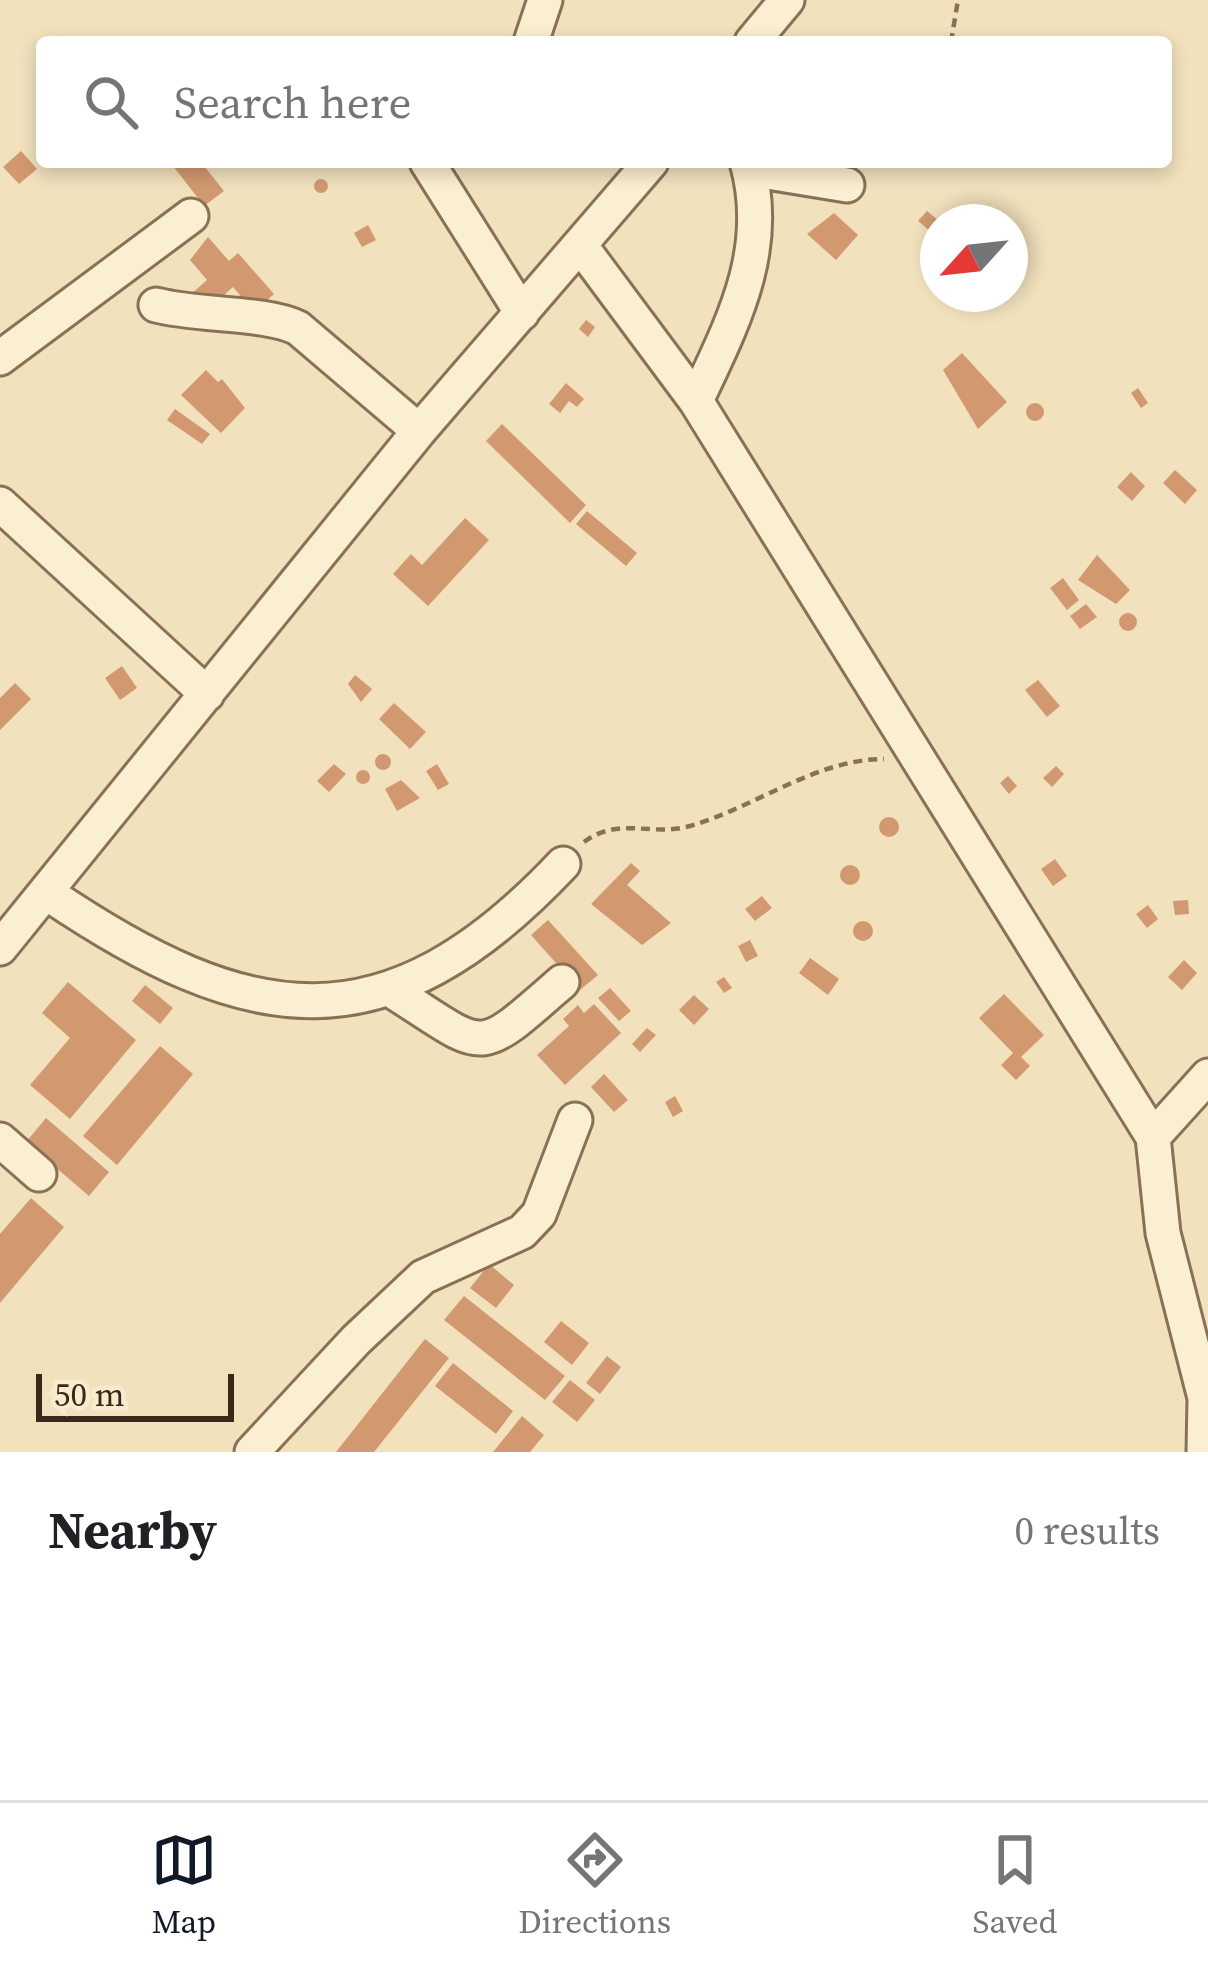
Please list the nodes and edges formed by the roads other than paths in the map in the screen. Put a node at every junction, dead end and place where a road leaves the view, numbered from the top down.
1 (545, 0) edge
2 (787, 0) edge
3 (532, 36) edge
4 (757, 36) edge
5 (431, 168) edge
6 (637, 168) edge
7 (748, 168) edge
8 (758, 168) edge
9 (847, 185) dead end
10 (191, 216) dead end
11 (580, 245) junction
12 (156, 305) dead end
13 (522, 313) junction
14 (0, 358) edge
15 (696, 401) junction
16 (419, 430) junction
17 (0, 504) edge
18 (207, 694) junction
19 (563, 864) road end
20 (47, 892) junction
21 (0, 949) edge
22 (562, 982) dead end
23 (391, 991) junction
24 (1208, 1076) edge
25 (575, 1120) dead end
26 (1153, 1137) junction
27 (0, 1139) edge
28 (39, 1174) dead end
29 (252, 1452) edge
30 (1204, 1452) edge

1 - 3 street
2 - 4 street
5 - 13 street
6 - 11 street
7 - 15 street
8 - 9 street
10 - 14 street
11 - 13 street
11 - 15 street
12 - 16 street
13 - 16 street
15 - 26 street
16 - 18 street
17 - 18 street
18 - 20 street
19 - 23 street
20 - 21 street
20 - 23 street
22 - 23 street
24 - 26 street
25 - 29 street
26 - 30 street
27 - 28 street

